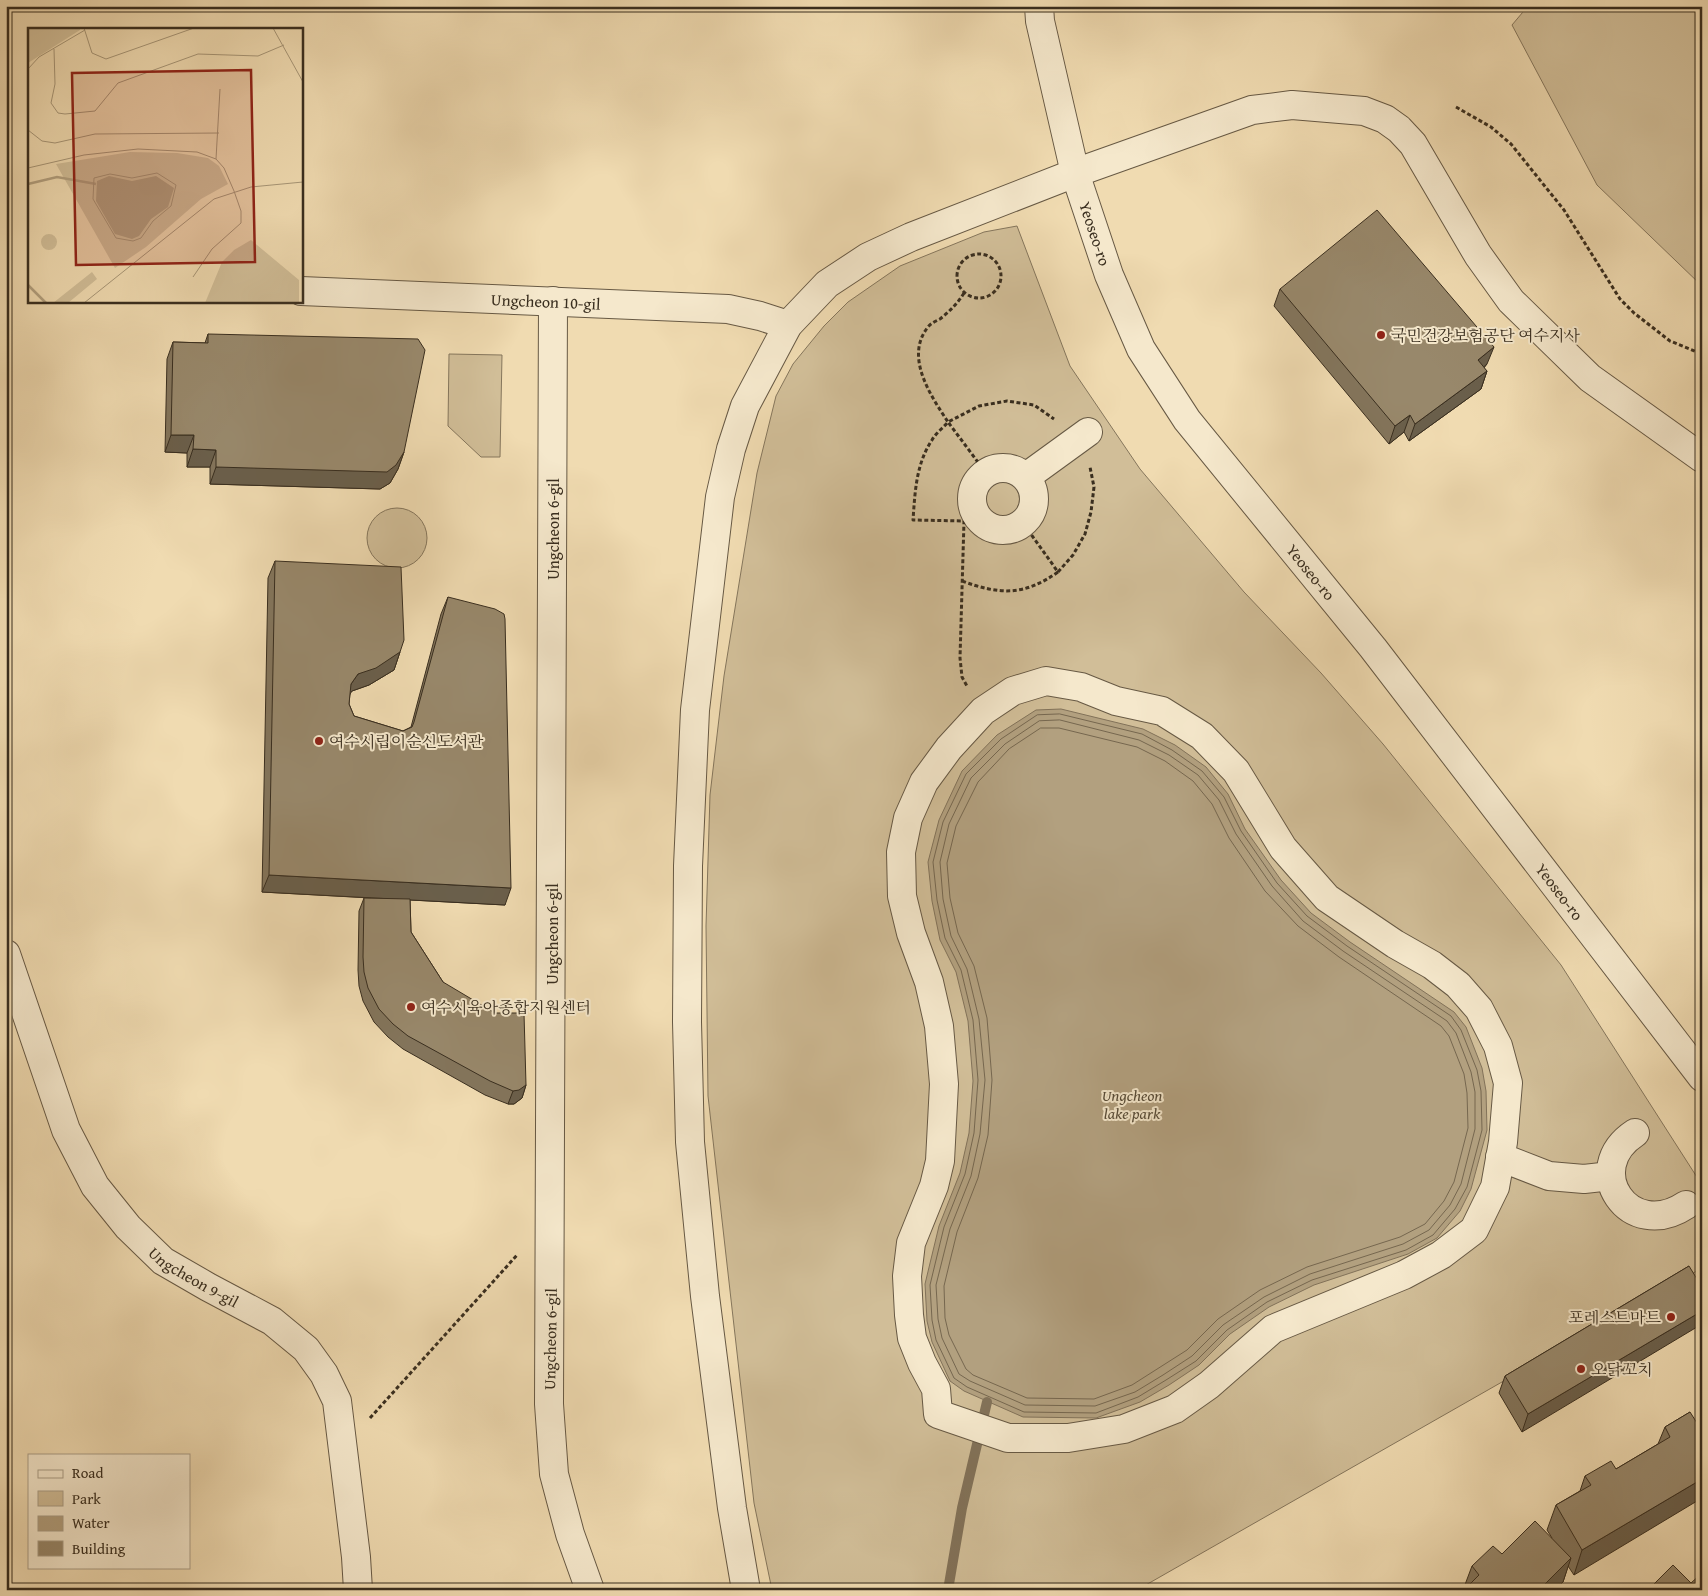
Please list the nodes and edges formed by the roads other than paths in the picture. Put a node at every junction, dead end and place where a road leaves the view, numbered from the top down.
1 (1039, 6) edge
2 (1075, 173) junction
3 (302, 291) edge
4 (553, 302) junction
5 (788, 325) junction
6 (1088, 432) dead end
7 (1702, 458) edge
8 (1026, 477) junction
9 (6, 954) edge
10 (1702, 1077) edge
11 (1635, 1133) dead end
12 (1500, 1157) junction
13 (1611, 1176) junction
14 (1686, 1204) dead end
15 (358, 1590) edge
16 (590, 1590) edge
17 (746, 1590) edge

1 - 2 street, Yeoseo-ro
2 - 5 street
2 - 7 street
2 - 10 street, Yeoseo-ro
3 - 4 street, Ungcheon 10-gil
4 - 5 street, Ungcheon 10-gil
4 - 16 street, Ungcheon 6-gil
5 - 17 street
6 - 8 street
8 - 8 street
9 - 15 street, Ungcheon 9-gil
11 - 13 street
12 - 12 street
12 - 13 street
13 - 14 street

